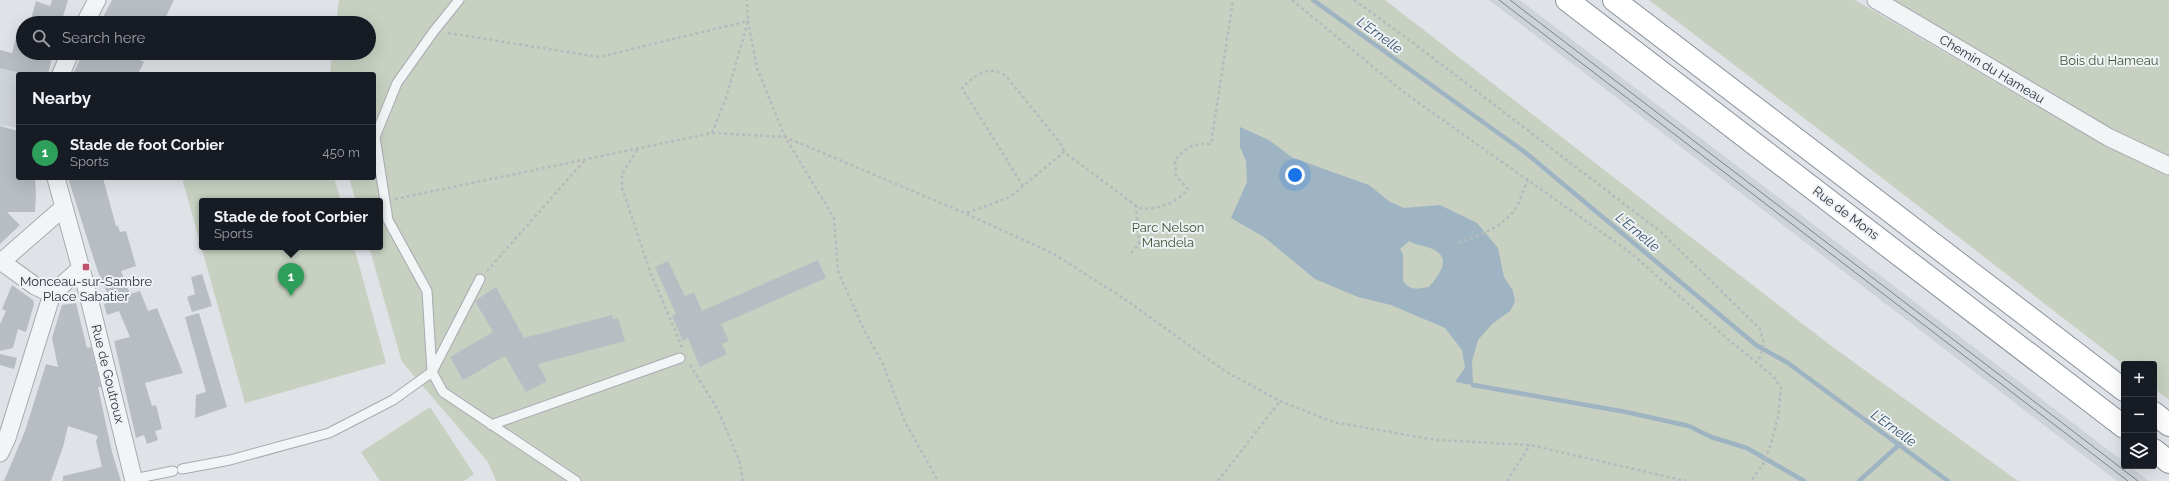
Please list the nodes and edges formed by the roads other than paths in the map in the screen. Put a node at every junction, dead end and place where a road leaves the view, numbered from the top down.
1 (97, 0) edge
2 (458, 0) edge
3 (1567, 0) edge
4 (1614, 0) edge
5 (1876, 0) edge
6 (89, 16) edge
7 (67, 60) edge
8 (62, 72) edge
9 (376, 135) edge
10 (376, 143) edge
11 (2169, 166) edge
12 (56, 180) edge
13 (63, 208) junction
14 (1, 262) edge
15 (81, 268) junction
16 (480, 279) road end
17 (52, 294) junction
18 (684, 357) road end
19 (432, 372) junction
20 (2121, 388) edge
21 (2157, 415) edge
22 (2121, 425) edge
23 (2169, 425) edge
24 (491, 426) junction
25 (2, 442) edge
26 (2157, 452) edge
27 (2169, 462) edge
28 (134, 480) edge
29 (576, 481) edge

1 - 6 street
2 - 9 lane
3 - 22 highway, Rue de Mons
4 - 20 highway
5 - 11 street, Chemin du Hameau
7 - 8 street
10 - 19 lane
12 - 13 street, Rue de Goutroux
13 - 14 street
13 - 15 street, Rue de Goutroux
14 - 17 street
15 - 17 street
15 - 28 street, Rue de Goutroux
16 - 19 lane
17 - 25 street
18 - 24 lane
19 - 24 lane
19 - 28 lane
21 - 23 highway
24 - 29 lane
26 - 27 highway

